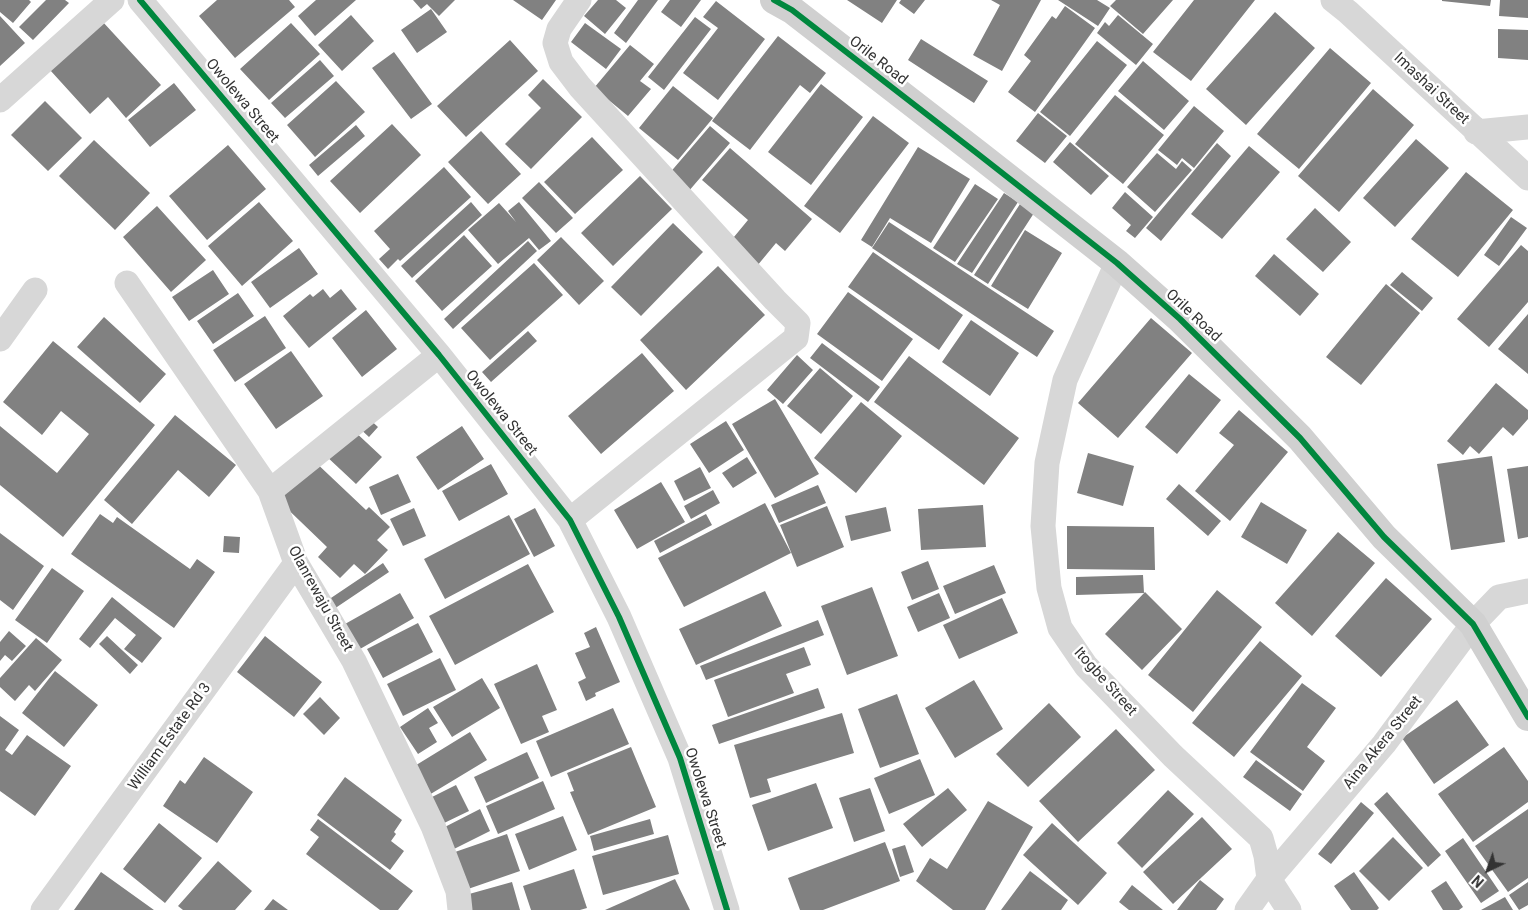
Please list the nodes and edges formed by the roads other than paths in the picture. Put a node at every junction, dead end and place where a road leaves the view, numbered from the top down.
1 (112, 0) edge
2 (140, 0) edge
3 (578, 0) edge
4 (1333, 0) edge
5 (788, 3) edge
6 (0, 100) edge
7 (1528, 127) edge
8 (1476, 132) junction
9 (1528, 178) edge
10 (1117, 263) junction
11 (127, 283) dead end
12 (35, 290) dead end
13 (0, 338) edge
14 (439, 355) junction
15 (270, 491) junction
16 (570, 520) junction
17 (296, 563) junction
18 (1528, 591) edge
19 (1474, 624) junction
20 (1528, 717) edge
21 (1269, 879) junction
22 (44, 910) edge
23 (460, 910) edge
24 (727, 910) edge
25 (1247, 910) edge
26 (1289, 910) edge

1 - 6 street
2 - 14 street, Owolewa Street
3 - 16 street
4 - 8 street, Imashai Street
5 - 10 street, Orile Road
7 - 8 street
8 - 9 street, Imashai Street
10 - 19 street, Orile Road
10 - 21 street, Itogbe Street
11 - 15 street, Olanrewaju Street
12 - 13 street
14 - 15 street
14 - 16 street, Owolewa Street
15 - 17 street, Olanrewaju Street
16 - 24 street, Owolewa Street
17 - 22 street, William Estate Rd 3
17 - 23 street, Olanrewaju Street
18 - 19 street, Aina Akera Street
19 - 20 street, Orile Road
19 - 21 street, Aina Akera Street
21 - 25 street, Aina Akera Street
21 - 26 street, Itogbe Street

